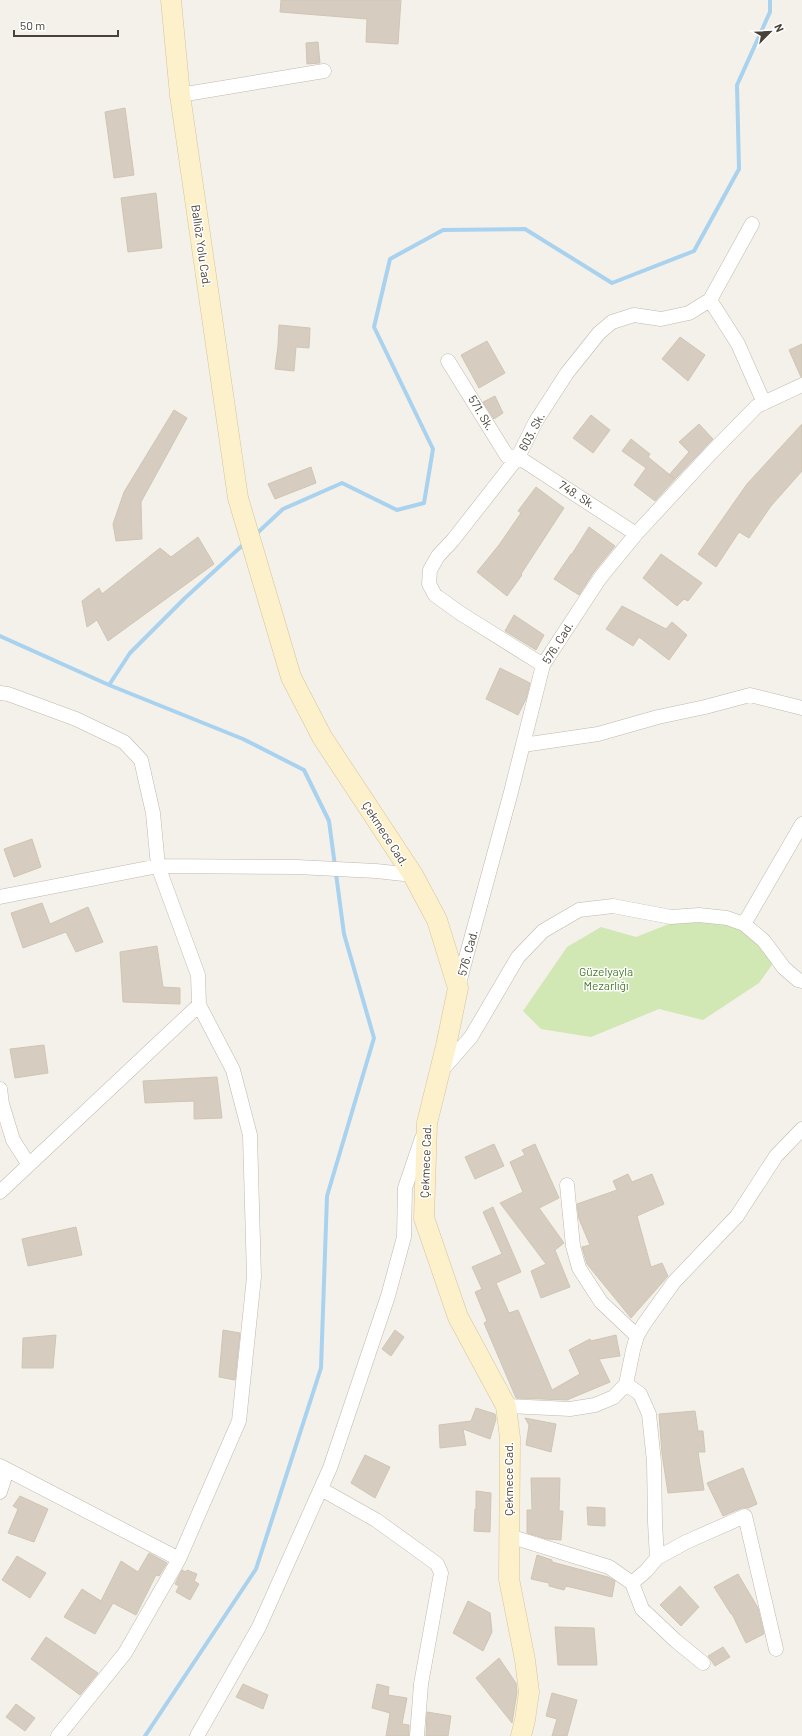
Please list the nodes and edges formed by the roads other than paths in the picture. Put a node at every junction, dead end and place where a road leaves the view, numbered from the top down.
1 (170, 0) edge
2 (324, 71) dead end
3 (180, 95) junction
4 (752, 224) dead end
5 (710, 300) junction
6 (448, 361) dead end
7 (802, 385) edge
8 (764, 403) junction
9 (518, 457) junction
10 (636, 534) junction
11 (259, 570) joint
12 (543, 665) junction
13 (0, 693) edge
14 (802, 708) edge
15 (523, 745) junction
16 (802, 824) edge
17 (158, 866) junction
18 (413, 875) junction
19 (0, 897) edge
20 (744, 924) junction
21 (802, 981) edge
22 (458, 988) junction
23 (199, 1005) junction
24 (439, 1073) junction
25 (0, 1089) edge
26 (427, 1123) junction
27 (802, 1129) edge
28 (29, 1165) junction
29 (567, 1185) dead end
30 (0, 1192) edge
31 (637, 1336) junction
32 (626, 1384) junction
33 (506, 1406) junction
34 (4, 1468) edge
35 (321, 1489) junction
36 (0, 1492) edge
37 (509, 1536) junction
38 (658, 1558) junction
39 (179, 1559) junction
40 (632, 1583) junction
41 (776, 1649) dead end
42 (703, 1663) dead end
43 (58, 1736) edge
44 (197, 1736) edge
45 (417, 1736) edge
46 (521, 1736) edge

1 - 3 street, Ballıöz Yolu Cad.
2 - 3 street
3 - 11 street, Ballıöz Yolu Cad.
4 - 5 street, 603. Sk.
5 - 8 street
5 - 9 street, 603. Sk.
6 - 9 street, 571. Sk.
7 - 8 street, 576. Cad.
8 - 10 street, 576. Cad.
9 - 10 street, 748. Sk.
9 - 12 street, 603. Sk.
10 - 12 street, 576. Cad.
11 - 18 street, Çekmece Cad.
12 - 15 street, 576. Cad.
13 - 17 street
14 - 15 street
15 - 22 street, 576. Cad.
16 - 20 street
17 - 18 street
17 - 19 street
17 - 23 street
18 - 22 street, Çekmece Cad.
20 - 21 street
20 - 24 street
22 - 24 street, Çekmece Cad.
23 - 28 street
23 - 39 street
24 - 26 street, Çekmece Cad.
25 - 28 street
26 - 33 street, Çekmece Cad.
26 - 35 street
27 - 31 street
28 - 30 street
29 - 31 street
31 - 32 street
32 - 33 street
32 - 38 street
33 - 37 street, Çekmece Cad.
34 - 36 street
34 - 39 street
35 - 44 street
35 - 45 street
37 - 40 street
37 - 46 street, Çekmece Cad.
38 - 40 street
38 - 41 street
39 - 43 street
40 - 42 street

